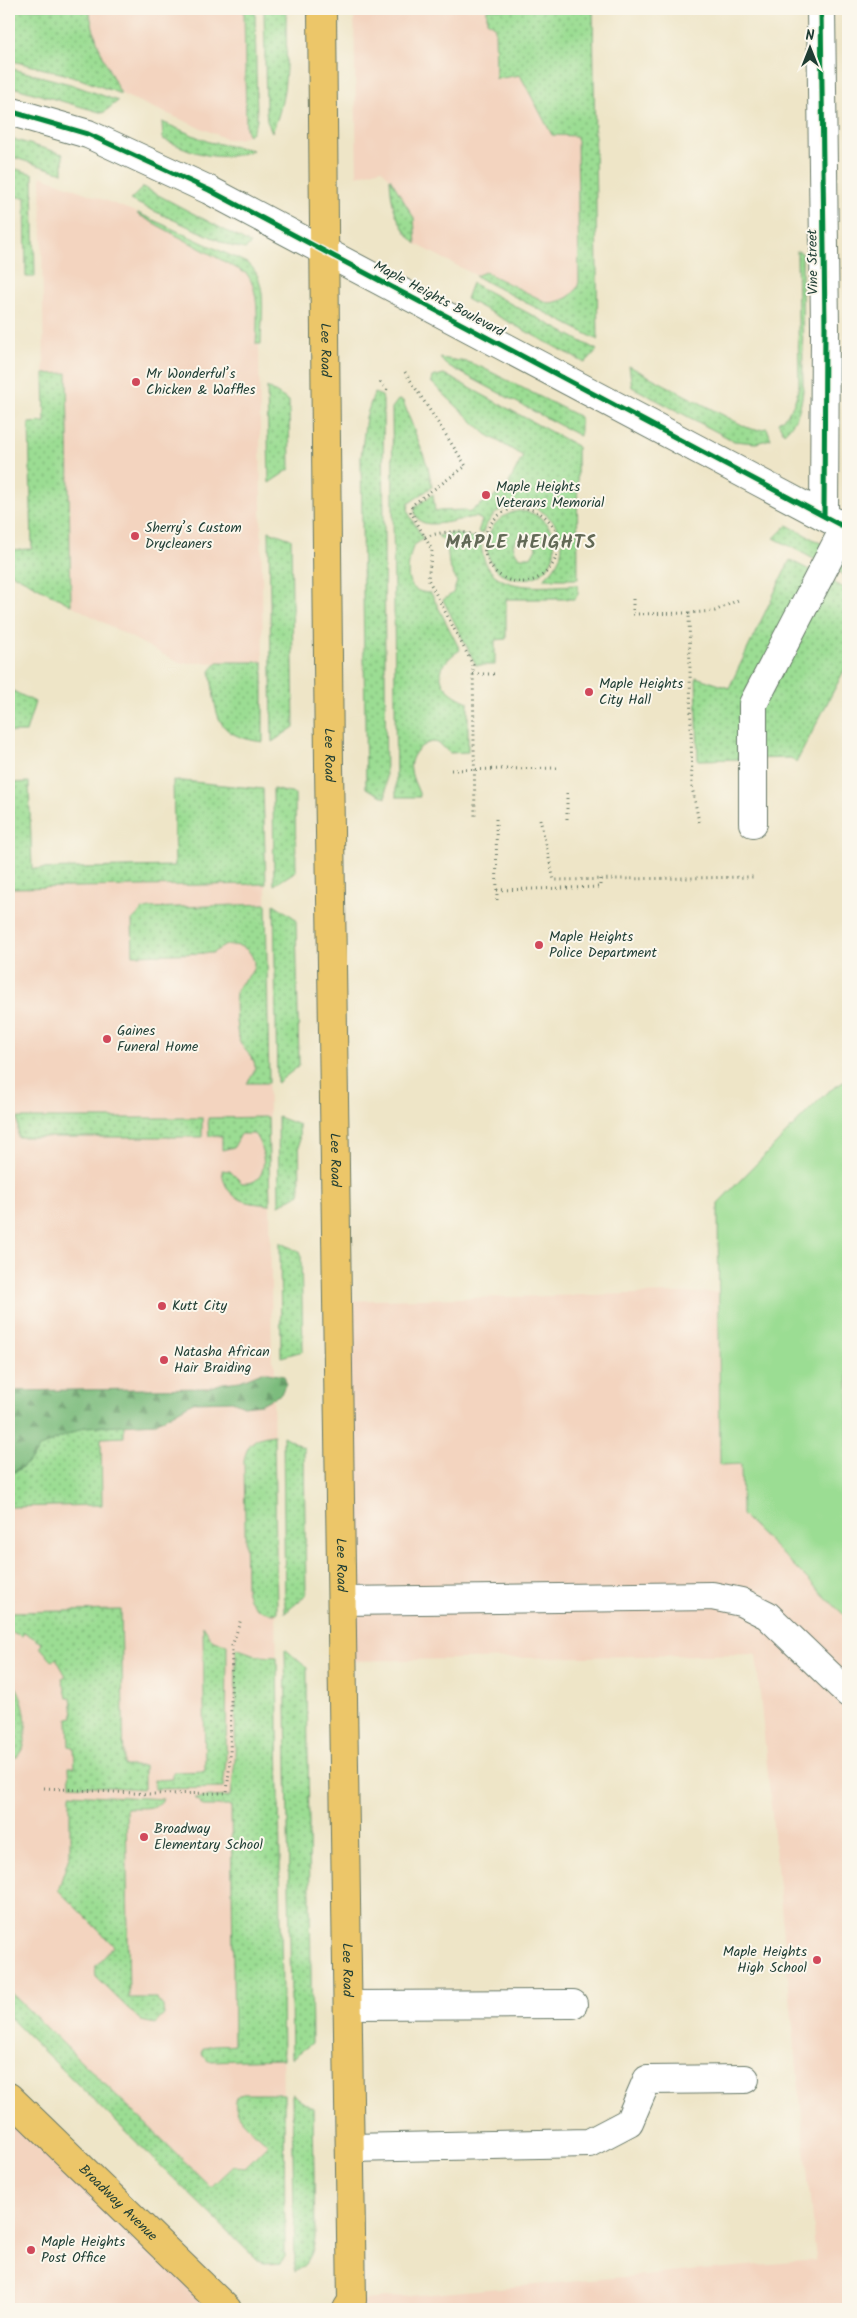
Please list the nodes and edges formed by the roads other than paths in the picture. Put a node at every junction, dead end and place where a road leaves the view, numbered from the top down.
1 (322, 9) edge
2 (821, 9) edge
3 (9, 110) edge
4 (324, 251) junction
5 (839, 524) edge
6 (753, 823) dead end
7 (343, 1601) junction
8 (848, 1693) edge
9 (573, 2004) dead end
10 (348, 2005) junction
11 (744, 2079) dead end
12 (9, 2097) edge
13 (350, 2148) junction
14 (227, 2309) edge
15 (346, 2309) edge

1 - 4 main road, Lee Road
2 - 5 street, Vine Street
3 - 4 street, Maple Heights Boulevard
4 - 5 street, Maple Heights Boulevard
4 - 7 main road, Lee Road
5 - 6 street
7 - 8 street
7 - 10 main road, Lee Road
9 - 10 street
10 - 13 main road, Lee Road
11 - 13 street
12 - 14 main road, Broadway Avenue
13 - 15 main road, Lee Road

